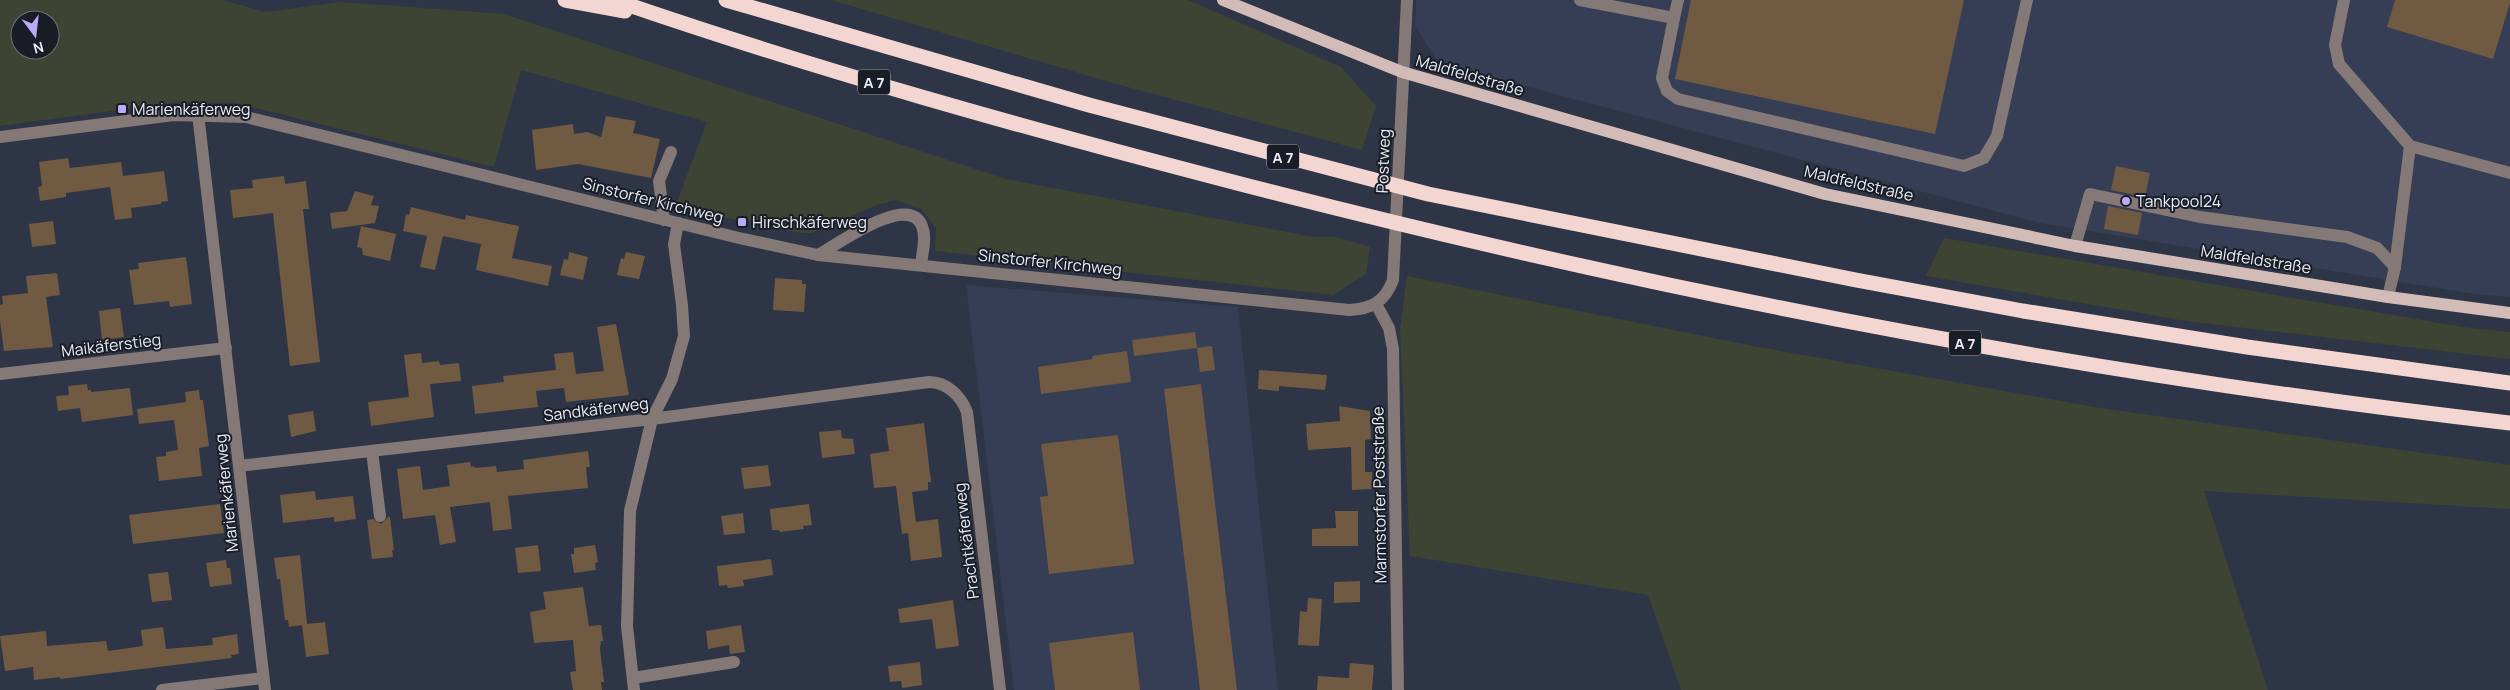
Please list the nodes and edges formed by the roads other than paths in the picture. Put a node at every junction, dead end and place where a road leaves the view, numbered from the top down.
1 (565, 0) edge
2 (614, 0) edge
3 (726, 0) edge
4 (756, 0) edge
5 (1223, 0) edge
6 (1407, 0) edge
7 (1580, 0) edge
8 (1678, 0) edge
9 (2027, 0) edge
10 (2344, 0) edge
11 (666, 18) junction
12 (1674, 18) junction
13 (797, 22) junction
14 (1402, 72) junction
15 (198, 114) junction
16 (0, 137) edge
17 (2410, 146) junction
18 (671, 152) dead end
19 (2510, 172) edge
20 (664, 220) junction
21 (678, 223) junction
22 (2075, 246) junction
23 (818, 255) junction
24 (921, 265) junction
25 (2395, 267) junction
26 (2388, 297) junction
27 (1370, 307) junction
28 (2510, 313) edge
29 (226, 348) junction
30 (0, 374) edge
31 (2510, 383) edge
32 (954, 392) joint
33 (652, 419) junction
34 (2510, 424) edge
35 (372, 451) junction
36 (240, 466) junction
37 (380, 516) dead end
38 (734, 662) dead end
39 (264, 684) edge
40 (633, 684) edge
41 (162, 690) edge
42 (1000, 690) edge
43 (1398, 690) edge

1 - 11 highway
2 - 11 highway, A 7
3 - 13 highway, A 7
4 - 13 highway
5 - 14 main road, Maldfeldstraße
6 - 14 street, Postweg
7 - 12 street
8 - 12 street
9 - 12 street
10 - 17 street
11 - 34 highway, A 7
13 - 31 highway, A 7
14 - 22 main road, Maldfeldstraße
14 - 27 street, Postweg
15 - 16 street, Sinstorfer Kirchweg
15 - 20 street, Sinstorfer Kirchweg
15 - 29 street, Marienkäferweg
17 - 19 street
17 - 25 street
18 - 20 street
20 - 21 street, Sinstorfer Kirchweg
21 - 23 street, Sinstorfer Kirchweg
21 - 33 street
22 - 25 street
22 - 26 main road, Maldfeldstraße
23 - 24 street, Sinstorfer Kirchweg
23 - 24 street
24 - 27 street, Sinstorfer Kirchweg
25 - 26 street
26 - 28 main road, Maldfeldstraße
27 - 43 street, Marmstorfer Poststraße
29 - 30 street, Maikäferstieg
29 - 36 street, Marienkäferweg
32 - 33 street, Sandkäferweg
32 - 42 street, Prachtkäferweg
33 - 35 street, Sandkäferweg
33 - 40 street
35 - 36 street, Sandkäferweg
35 - 37 street
36 - 39 street, Marienkäferweg
38 - 40 street
39 - 41 street

